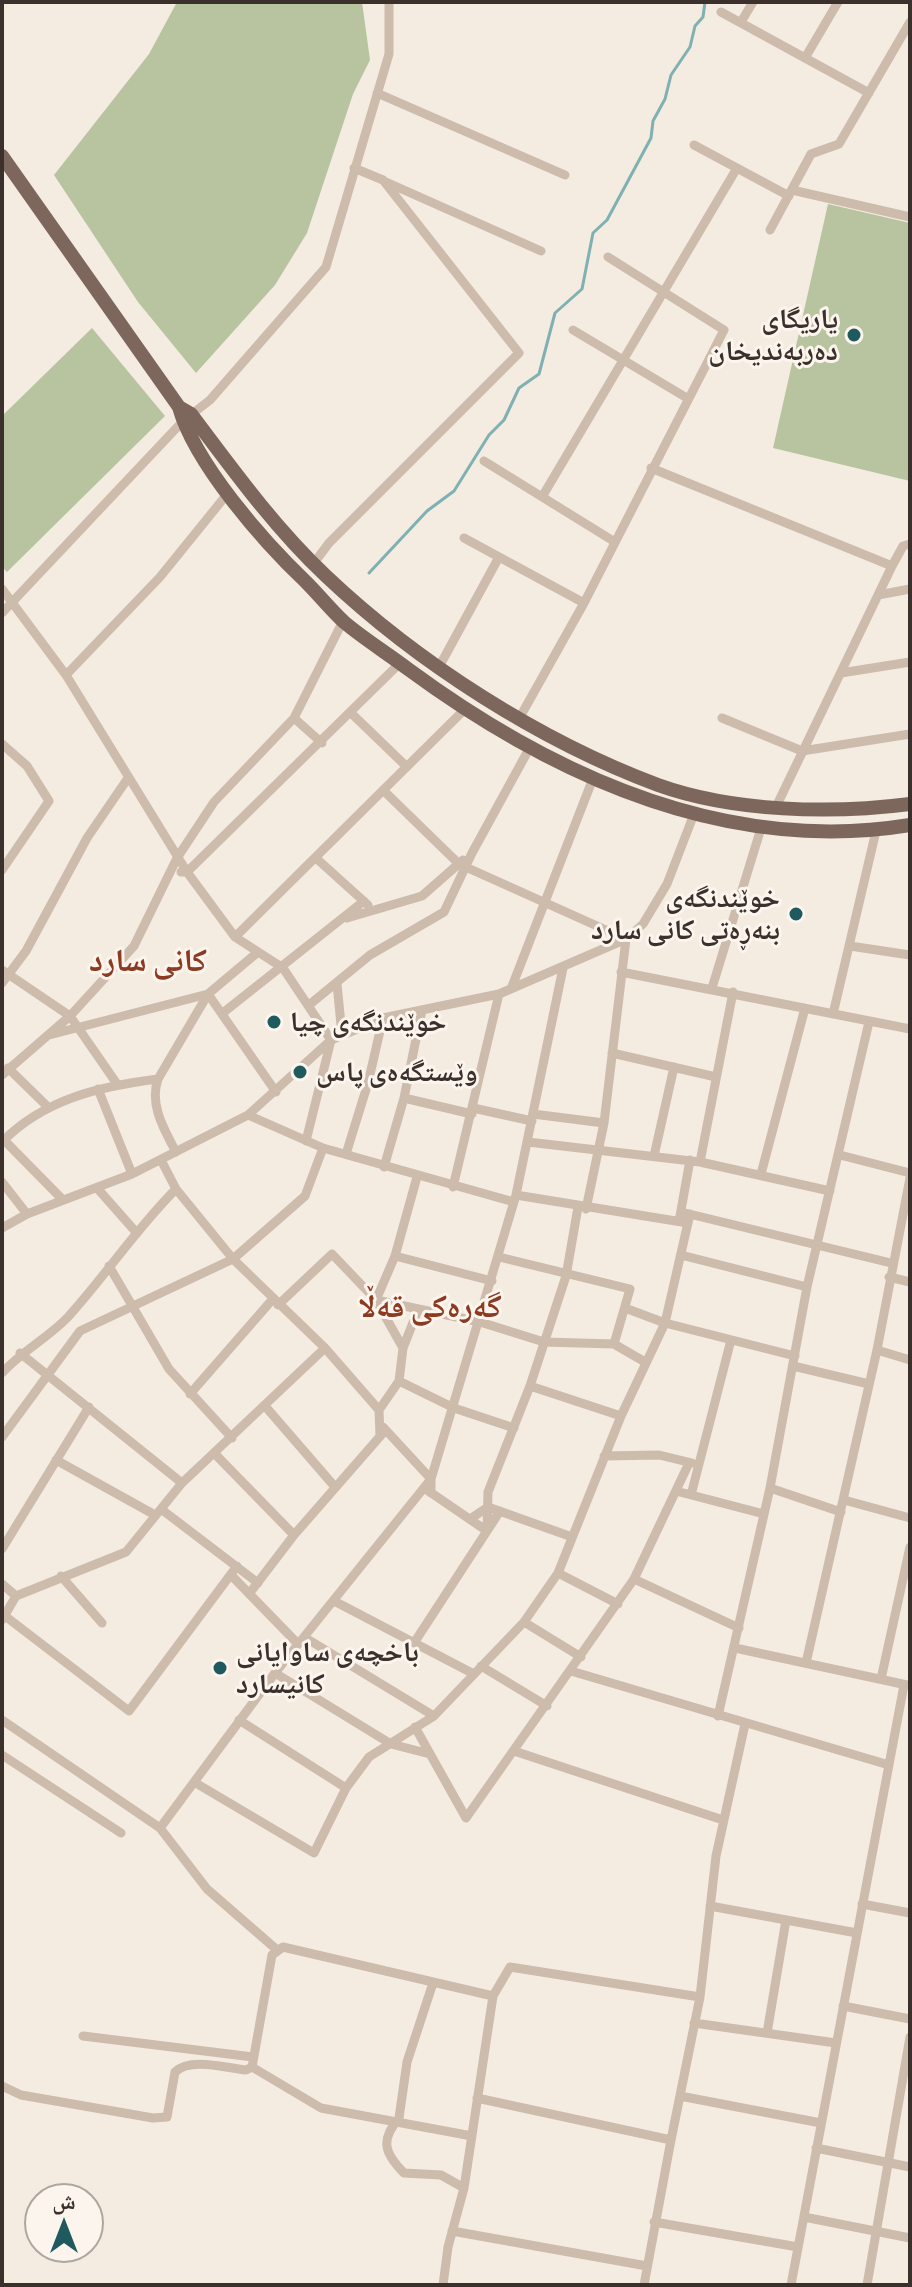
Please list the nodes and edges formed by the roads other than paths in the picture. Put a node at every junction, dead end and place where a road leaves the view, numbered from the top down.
1 (389, 2) edge
2 (753, 2) edge
3 (838, 2) edge
4 (721, 12) dead end
5 (741, 22) junction
6 (910, 22) edge
7 (805, 58) junction
8 (377, 93) junction
9 (869, 93) junction
10 (694, 145) dead end
11 (2, 156) edge
12 (354, 168) junction
13 (737, 168) junction
14 (565, 175) dead end
15 (383, 180) junction
16 (790, 193) junction
17 (910, 217) edge
18 (770, 230) dead end
19 (541, 251) dead end
20 (608, 257) dead end
21 (664, 293) junction
22 (573, 330) dead end
23 (623, 360) junction
24 (687, 398) junction
25 (184, 414) junction
26 (484, 461) dead end
27 (651, 468) junction
28 (228, 493) junction
29 (542, 497) junction
30 (464, 538) dead end
31 (615, 542) junction
32 (910, 544) edge
33 (499, 557) junction
34 (314, 563) junction
35 (892, 566) junction
36 (2, 589) edge
37 (910, 589) edge
38 (878, 595) junction
39 (11, 601) junction
40 (584, 603) junction
41 (2, 613) edge
42 (343, 621) junction
43 (910, 662) edge
44 (400, 663) junction
45 (438, 666) junction
46 (412, 672) junction
47 (841, 673) junction
48 (66, 675) junction
49 (436, 690) junction
50 (463, 711) junction
51 (350, 712) junction
52 (520, 717) junction
53 (294, 718) junction
54 (722, 718) dead end
55 (910, 734) edge
56 (322, 743) junction
57 (2, 744) edge
58 (529, 749) junction
59 (802, 751) junction
60 (407, 767) junction
61 (128, 778) junction
62 (592, 781) junction
63 (383, 790) junction
64 (910, 804) edge
65 (775, 809) junction
66 (694, 814) junction
67 (762, 825) junction
68 (910, 825) edge
69 (876, 831) junction
70 (177, 858) junction
71 (317, 859) junction
72 (463, 866) junction
73 (2, 870) edge
74 (187, 872) junction
75 (171, 874) junction
76 (364, 901) junction
77 (543, 901) junction
78 (374, 911) junction
79 (340, 921) junction
80 (235, 937) junction
81 (626, 939) junction
82 (850, 946) junction
83 (258, 952) junction
84 (910, 955) edge
85 (283, 968) junction
86 (563, 968) junction
87 (621, 972) junction
88 (6, 973) edge
89 (2, 983) edge
90 (337, 984) junction
91 (712, 988) junction
92 (511, 989) junction
93 (733, 992) junction
94 (208, 994) junction
95 (499, 994) junction
96 (309, 1005) junction
97 (805, 1008) junction
98 (422, 1010) junction
99 (224, 1012) junction
100 (833, 1014) junction
101 (70, 1016) junction
102 (383, 1018) junction
103 (869, 1022) junction
104 (81, 1027) junction
105 (910, 1029) edge
106 (342, 1035) junction
107 (46, 1036) junction
108 (331, 1040) junction
109 (612, 1053) junction
110 (674, 1067) junction
111 (5, 1072) edge
112 (716, 1077) junction
113 (158, 1079) junction
114 (117, 1084) junction
115 (98, 1089) junction
116 (276, 1092) junction
117 (404, 1098) junction
118 (49, 1108) junction
119 (473, 1111) junction
120 (248, 1115) junction
121 (532, 1118) junction
122 (604, 1123) junction
123 (3, 1140) edge
124 (306, 1141) junction
125 (528, 1142) junction
126 (323, 1148) junction
127 (176, 1152) junction
128 (598, 1152) junction
129 (346, 1154) junction
130 (840, 1155) junction
131 (654, 1156) junction
132 (161, 1160) junction
133 (695, 1161) junction
134 (384, 1167) junction
135 (132, 1174) junction
136 (761, 1174) junction
137 (910, 1176) edge
138 (417, 1177) junction
139 (2, 1182) edge
140 (453, 1187) junction
141 (97, 1188) junction
142 (176, 1189) junction
143 (830, 1191) junction
144 (515, 1198) junction
145 (63, 1200) junction
146 (582, 1208) junction
147 (27, 1214) junction
148 (685, 1221) junction
149 (2, 1228) edge
150 (135, 1231) junction
151 (816, 1247) junction
152 (681, 1255) junction
153 (395, 1256) junction
154 (499, 1257) junction
155 (233, 1259) junction
156 (891, 1263) junction
157 (109, 1266) junction
158 (566, 1276) junction
159 (889, 1277) junction
160 (492, 1281) junction
161 (910, 1282) edge
162 (807, 1287) junction
163 (376, 1300) junction
164 (275, 1302) junction
165 (131, 1304) junction
166 (625, 1308) junction
167 (418, 1310) junction
168 (66, 1319) junction
169 (480, 1322) junction
170 (665, 1323) junction
171 (80, 1331) junction
172 (731, 1340) junction
173 (544, 1342) junction
174 (614, 1344) junction
175 (325, 1348) junction
176 (403, 1348) junction
177 (877, 1350) junction
178 (20, 1353) junction
179 (910, 1360) edge
180 (794, 1361) junction
181 (645, 1362) junction
182 (2, 1373) edge
183 (49, 1374) junction
184 (399, 1381) junction
185 (869, 1384) junction
186 (530, 1386) junction
187 (190, 1394) junction
188 (265, 1406) junction
189 (89, 1407) junction
190 (454, 1408) junction
191 (379, 1410) junction
192 (621, 1416) junction
193 (514, 1428) junction
194 (382, 1430) junction
195 (3, 1434) edge
196 (232, 1438) junction
197 (214, 1453) junction
198 (604, 1456) junction
199 (56, 1460) junction
200 (689, 1463) junction
201 (684, 1474) junction
202 (431, 1479) junction
203 (182, 1483) junction
204 (335, 1487) junction
205 (770, 1488) junction
206 (428, 1491) junction
207 (676, 1491) junction
208 (691, 1495) junction
209 (844, 1500) junction
210 (488, 1507) junction
211 (500, 1511) junction
212 (158, 1512) junction
213 (841, 1512) junction
214 (764, 1514) junction
215 (910, 1518) edge
216 (470, 1519) junction
217 (487, 1531) junction
218 (294, 1535) junction
219 (572, 1537) junction
220 (910, 1547) edge
221 (2, 1549) edge
222 (234, 1571) junction
223 (558, 1573) junction
224 (61, 1576) junction
225 (634, 1579) junction
226 (258, 1583) junction
227 (2, 1584) edge
228 (249, 1594) junction
229 (905, 1595) edge
230 (16, 1596) junction
231 (334, 1601) junction
232 (618, 1604) junction
233 (4, 1618) edge
234 (524, 1622) junction
235 (102, 1623) dead end
236 (739, 1628) junction
237 (301, 1641) junction
238 (414, 1643) junction
239 (735, 1648) junction
240 (581, 1657) junction
241 (806, 1663) junction
242 (476, 1670) junction
243 (571, 1671) junction
244 (275, 1673) junction
245 (881, 1679) junction
246 (907, 1686) edge
247 (547, 1706) junction
248 (434, 1716) junction
249 (718, 1716) junction
250 (2, 1720) edge
251 (239, 1720) junction
252 (745, 1724) junction
253 (415, 1727) junction
254 (391, 1744) junction
255 (514, 1751) junction
256 (430, 1754) junction
257 (2, 1755) edge
258 (889, 1765) junction
259 (194, 1782) junction
260 (346, 1788) junction
261 (723, 1820) junction
262 (160, 1828) junction
263 (121, 1833) dead end
264 (862, 1904) junction
265 (710, 1906) junction
266 (910, 1913) edge
267 (786, 1920) junction
268 (857, 1933) junction
269 (276, 1949) junction
270 (433, 1983) junction
271 (493, 1996) junction
272 (700, 1997) junction
273 (843, 2006) junction
274 (910, 2019) edge
275 (694, 2023) junction
276 (767, 2033) junction
277 (83, 2036) dead end
278 (910, 2037) edge
279 (836, 2043) junction
280 (253, 2062) junction
281 (2, 2086) edge
282 (680, 2096) junction
283 (477, 2098) junction
284 (395, 2123) junction
285 (821, 2123) junction
286 (472, 2136) junction
287 (671, 2140) junction
288 (816, 2148) junction
289 (888, 2162) junction
290 (910, 2167) edge
291 (464, 2188) junction
292 (804, 2217) junction
293 (654, 2222) junction
294 (452, 2231) junction
295 (877, 2232) junction
296 (910, 2238) edge
297 (798, 2247) junction
298 (647, 2266) junction
299 (443, 2285) edge
300 (644, 2285) edge
301 (791, 2285) edge
302 (867, 2285) edge

1 - 8 street
2 - 5 street
3 - 7 street
4 - 5 street
5 - 7 street
6 - 9 street
7 - 9 street
8 - 12 street
8 - 14 street
9 - 16 street
10 - 13 street
11 - 25 main road
12 - 15 street
12 - 25 street
13 - 16 street
13 - 21 street
15 - 19 street
15 - 34 street
16 - 17 street
16 - 18 street
20 - 21 street
21 - 23 street
21 - 24 street
22 - 23 street
23 - 24 street
23 - 29 street
24 - 27 street
25 - 28 main road
25 - 34 main road
25 - 39 street
26 - 29 street
27 - 31 street
27 - 35 street
28 - 42 main road
28 - 48 street
29 - 31 street
30 - 33 street
31 - 40 street
32 - 35 street
33 - 40 street
33 - 45 street
34 - 45 main road
35 - 38 street
36 - 39 street
37 - 38 street
38 - 47 street
39 - 41 street
39 - 48 street
40 - 52 street
42 - 44 main road
42 - 53 street
43 - 47 street
44 - 46 main road
44 - 51 street
45 - 46 main road
45 - 49 main road
45 - 52 main road
46 - 49 main road
47 - 59 street
48 - 61 street
49 - 50 main road
50 - 58 main road
50 - 60 street
51 - 56 street
51 - 60 street
52 - 65 main road
53 - 56 street
53 - 70 street
54 - 59 street
55 - 59 street
56 - 74 street
57 - 73 street
58 - 62 main road
58 - 72 street
59 - 65 street
60 - 63 street
61 - 70 street
61 - 88 street
62 - 66 main road
62 - 77 street
63 - 71 street
63 - 72 street
64 - 65 main road
66 - 67 main road
66 - 81 street
67 - 69 main road
67 - 91 street
68 - 69 main road
69 - 82 street
70 - 74 street
70 - 75 street
71 - 76 street
71 - 80 street
72 - 77 street
72 - 78 street
72 - 90 street
74 - 75 street
74 - 80 street
75 - 101 street
76 - 78 street
76 - 79 street
77 - 81 street
77 - 92 street
78 - 79 street
79 - 85 street
80 - 83 street
81 - 86 street
81 - 87 street
82 - 84 street
82 - 100 street
83 - 85 street
83 - 94 street
85 - 96 street
85 - 99 street
86 - 92 street
86 - 121 street
87 - 91 street
87 - 109 street
88 - 89 street
88 - 101 street
90 - 96 street
90 - 106 street
91 - 93 street
92 - 95 street
93 - 97 street
93 - 112 street
94 - 99 street
94 - 104 street
94 - 113 street
95 - 98 street
95 - 119 street
96 - 108 street
97 - 100 street
97 - 136 street
98 - 102 street
98 - 117 street
99 - 116 street
100 - 103 street
101 - 104 street
101 - 107 street
102 - 106 street
102 - 129 street
103 - 105 street
103 - 130 street
104 - 107 street
104 - 114 street
106 - 108 street
107 - 111 street
108 - 116 street
108 - 124 street
109 - 110 street
109 - 122 street
110 - 112 street
110 - 131 street
111 - 118 street
112 - 133 street
113 - 114 street
113 - 127 street
114 - 115 street
115 - 118 street
115 - 135 street
116 - 120 street
117 - 119 street
117 - 134 street
118 - 123 street
119 - 121 street
119 - 140 street
120 - 124 street
120 - 127 street
121 - 122 street
121 - 125 street
122 - 128 street
123 - 145 street
124 - 126 street
125 - 128 street
125 - 144 street
126 - 129 street
126 - 155 street
127 - 132 street
128 - 131 street
128 - 146 street
129 - 134 street
130 - 137 street
130 - 143 street
131 - 133 street
132 - 135 street
132 - 142 street
133 - 136 street
133 - 148 street
134 - 138 street
135 - 141 street
136 - 143 street
137 - 156 street
138 - 140 street
138 - 153 street
139 - 147 street
140 - 144 street
141 - 145 street
141 - 150 street
142 - 150 street
142 - 155 street
143 - 151 street
144 - 146 street
144 - 154 street
145 - 147 street
146 - 148 street
146 - 158 street
147 - 149 street
148 - 151 street
148 - 152 street
150 - 157 street
151 - 156 street
151 - 162 street
152 - 162 street
152 - 170 street
153 - 160 street
153 - 163 street
154 - 158 street
154 - 160 street
155 - 164 street
155 - 165 street
156 - 159 street
157 - 165 street
157 - 168 street
158 - 166 street
158 - 173 street
159 - 161 street
159 - 177 street
160 - 169 street
162 - 180 street
163 - 164 street
163 - 167 street
163 - 176 street
164 - 175 street
164 - 187 street
165 - 171 street
165 - 187 street
166 - 170 street
166 - 174 street
167 - 169 street
167 - 176 street
168 - 171 street
168 - 178 street
169 - 173 street
169 - 190 street
170 - 172 street
170 - 181 street
171 - 183 street
172 - 180 street
172 - 200 street
173 - 174 street
173 - 186 street
174 - 181 street
175 - 188 street
175 - 191 street
176 - 184 street
177 - 179 street
177 - 185 street
178 - 182 street
178 - 183 street
180 - 185 street
180 - 205 street
181 - 192 street
183 - 189 street
183 - 195 street
184 - 190 street
184 - 191 street
185 - 209 street
186 - 192 street
186 - 193 street
187 - 196 street
188 - 196 street
188 - 204 street
189 - 199 street
189 - 203 street
190 - 193 street
190 - 202 street
191 - 194 street
192 - 198 street
193 - 210 street
194 - 202 street
194 - 204 street
196 - 197 street
197 - 203 street
197 - 218 street
198 - 200 street
198 - 219 street
199 - 212 street
199 - 221 street
200 - 201 street
200 - 208 street
201 - 207 street
201 - 208 street
202 - 206 street
203 - 212 street
204 - 218 street
205 - 213 street
205 - 214 street
206 - 216 street
206 - 231 street
207 - 208 street
207 - 225 street
208 - 214 street
209 - 213 street
209 - 215 street
210 - 211 street
210 - 216 street
210 - 217 street
211 - 217 street
211 - 219 street
212 - 222 street
212 - 224 street
213 - 241 street
214 - 236 street
216 - 217 street
217 - 238 street
218 - 226 street
219 - 223 street
220 - 229 street
222 - 226 street
222 - 228 street
222 - 233 street
223 - 232 street
223 - 234 street
224 - 230 street
224 - 235 street
225 - 232 street
225 - 236 street
226 - 228 street
227 - 230 street
228 - 237 street
229 - 245 street
230 - 233 street
231 - 237 street
231 - 238 street
232 - 240 street
234 - 240 street
234 - 242 street
236 - 239 street
237 - 244 street
237 - 248 street
238 - 242 street
239 - 241 street
239 - 249 street
240 - 243 street
241 - 245 street
242 - 247 street
242 - 248 street
243 - 247 street
243 - 249 street
244 - 251 street
244 - 254 street
245 - 246 street
246 - 258 street
247 - 255 street
248 - 253 street
249 - 252 street
250 - 262 street
251 - 259 street
251 - 260 street
252 - 258 street
252 - 261 street
253 - 254 street
253 - 256 street
254 - 256 street
254 - 260 street
255 - 256 street
255 - 261 street
257 - 263 street
258 - 264 street
259 - 260 street
259 - 262 street
261 - 265 street
262 - 269 street
264 - 266 street
264 - 268 street
265 - 267 street
265 - 272 street
267 - 268 street
267 - 276 street
268 - 273 street
269 - 270 street
269 - 280 street
270 - 271 street
270 - 284 street
271 - 272 street
271 - 283 street
272 - 275 street
273 - 274 street
273 - 279 street
275 - 276 street
275 - 282 street
276 - 279 street
277 - 280 street
278 - 289 street
279 - 285 street
280 - 281 street
280 - 284 street
282 - 285 street
282 - 287 street
283 - 286 street
283 - 287 street
284 - 286 street
284 - 291 street
285 - 288 street
286 - 291 street
287 - 293 street
288 - 289 street
288 - 292 street
289 - 290 street
289 - 295 street
291 - 294 street
292 - 295 street
292 - 297 street
293 - 297 street
293 - 298 street
294 - 298 street
294 - 299 street
295 - 296 street
295 - 302 street
297 - 301 street
298 - 300 street

